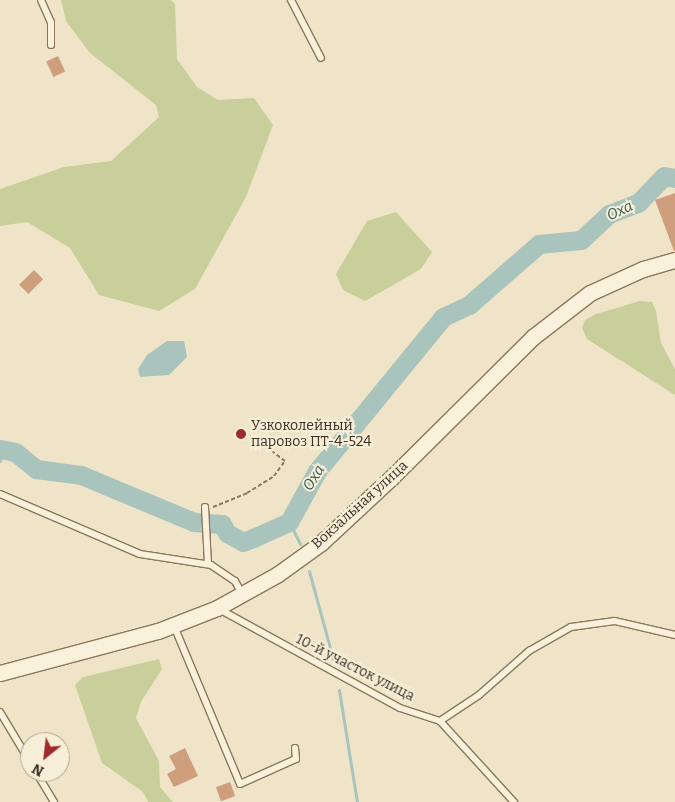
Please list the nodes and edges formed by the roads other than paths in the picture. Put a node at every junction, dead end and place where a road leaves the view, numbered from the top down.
1 (42, 0) edge
2 (292, 0) edge
3 (51, 46) dead end
4 (321, 58) dead end
5 (675, 260) edge
6 (0, 494) edge
7 (206, 510) road end
8 (208, 564) junction
9 (242, 594) junction
10 (217, 608) junction
11 (174, 625) junction
12 (675, 635) edge
13 (0, 673) edge
14 (0, 712) edge
15 (440, 721) junction
16 (20, 745) edge
17 (295, 748) dead end
18 (42, 782) edge
19 (54, 802) edge
20 (514, 802) edge

1 - 3 lane
2 - 4 lane
5 - 9 street, Вокзальная улица
6 - 8 lane
7 - 8 lane
8 - 9 lane
9 - 10 street, Вокзальная улица
10 - 11 street, Вокзальная улица
10 - 15 lane, 10-й участок улица
11 - 13 street, Вокзальная улица
11 - 17 lane
12 - 15 lane
14 - 16 lane
15 - 20 lane, 10-й участок улица
18 - 19 lane

